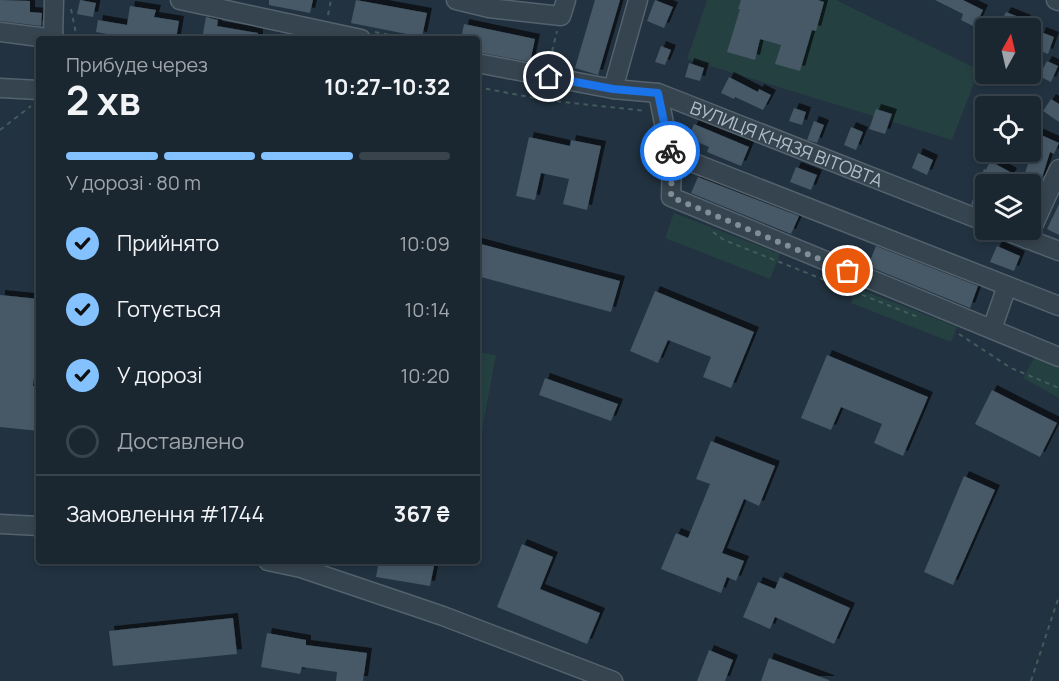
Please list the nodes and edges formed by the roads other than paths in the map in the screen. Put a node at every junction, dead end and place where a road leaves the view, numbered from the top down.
1 (54, 0) edge
2 (180, 0) edge
3 (455, 0) edge
4 (638, 0) edge
5 (564, 8) edge
6 (0, 32) edge
7 (54, 36) edge
8 (347, 36) edge
9 (36, 37) edge
10 (480, 64) edge
11 (0, 88) edge
12 (613, 89) junction
13 (658, 93) junction
14 (35, 98) edge
15 (670, 154) junction
16 (1059, 169) edge
17 (1041, 208) edge
18 (975, 218) edge
19 (1032, 240) edge
20 (1059, 251) edge
21 (1007, 286) junction
22 (1059, 306) edge
23 (992, 329) junction
24 (1059, 357) edge
25 (0, 524) edge
26 (36, 526) edge
27 (282, 564) edge
28 (613, 681) edge

1 - 7 street
2 - 8 street
3 - 5 street
4 - 12 street
6 - 9 street
10 - 12 street, ВУЛИЦЯ КНЯЗЯ ВІТОВТА
11 - 14 street
12 - 13 street, ВУЛИЦЯ КНЯЗЯ ВІТОВТА
13 - 15 street
13 - 18 street, ВУЛИЦЯ КНЯЗЯ ВІТОВТА
15 - 21 street
15 - 23 street
16 - 17 street
19 - 20 street
21 - 22 street
21 - 23 street
23 - 24 street
25 - 26 street
27 - 28 street

